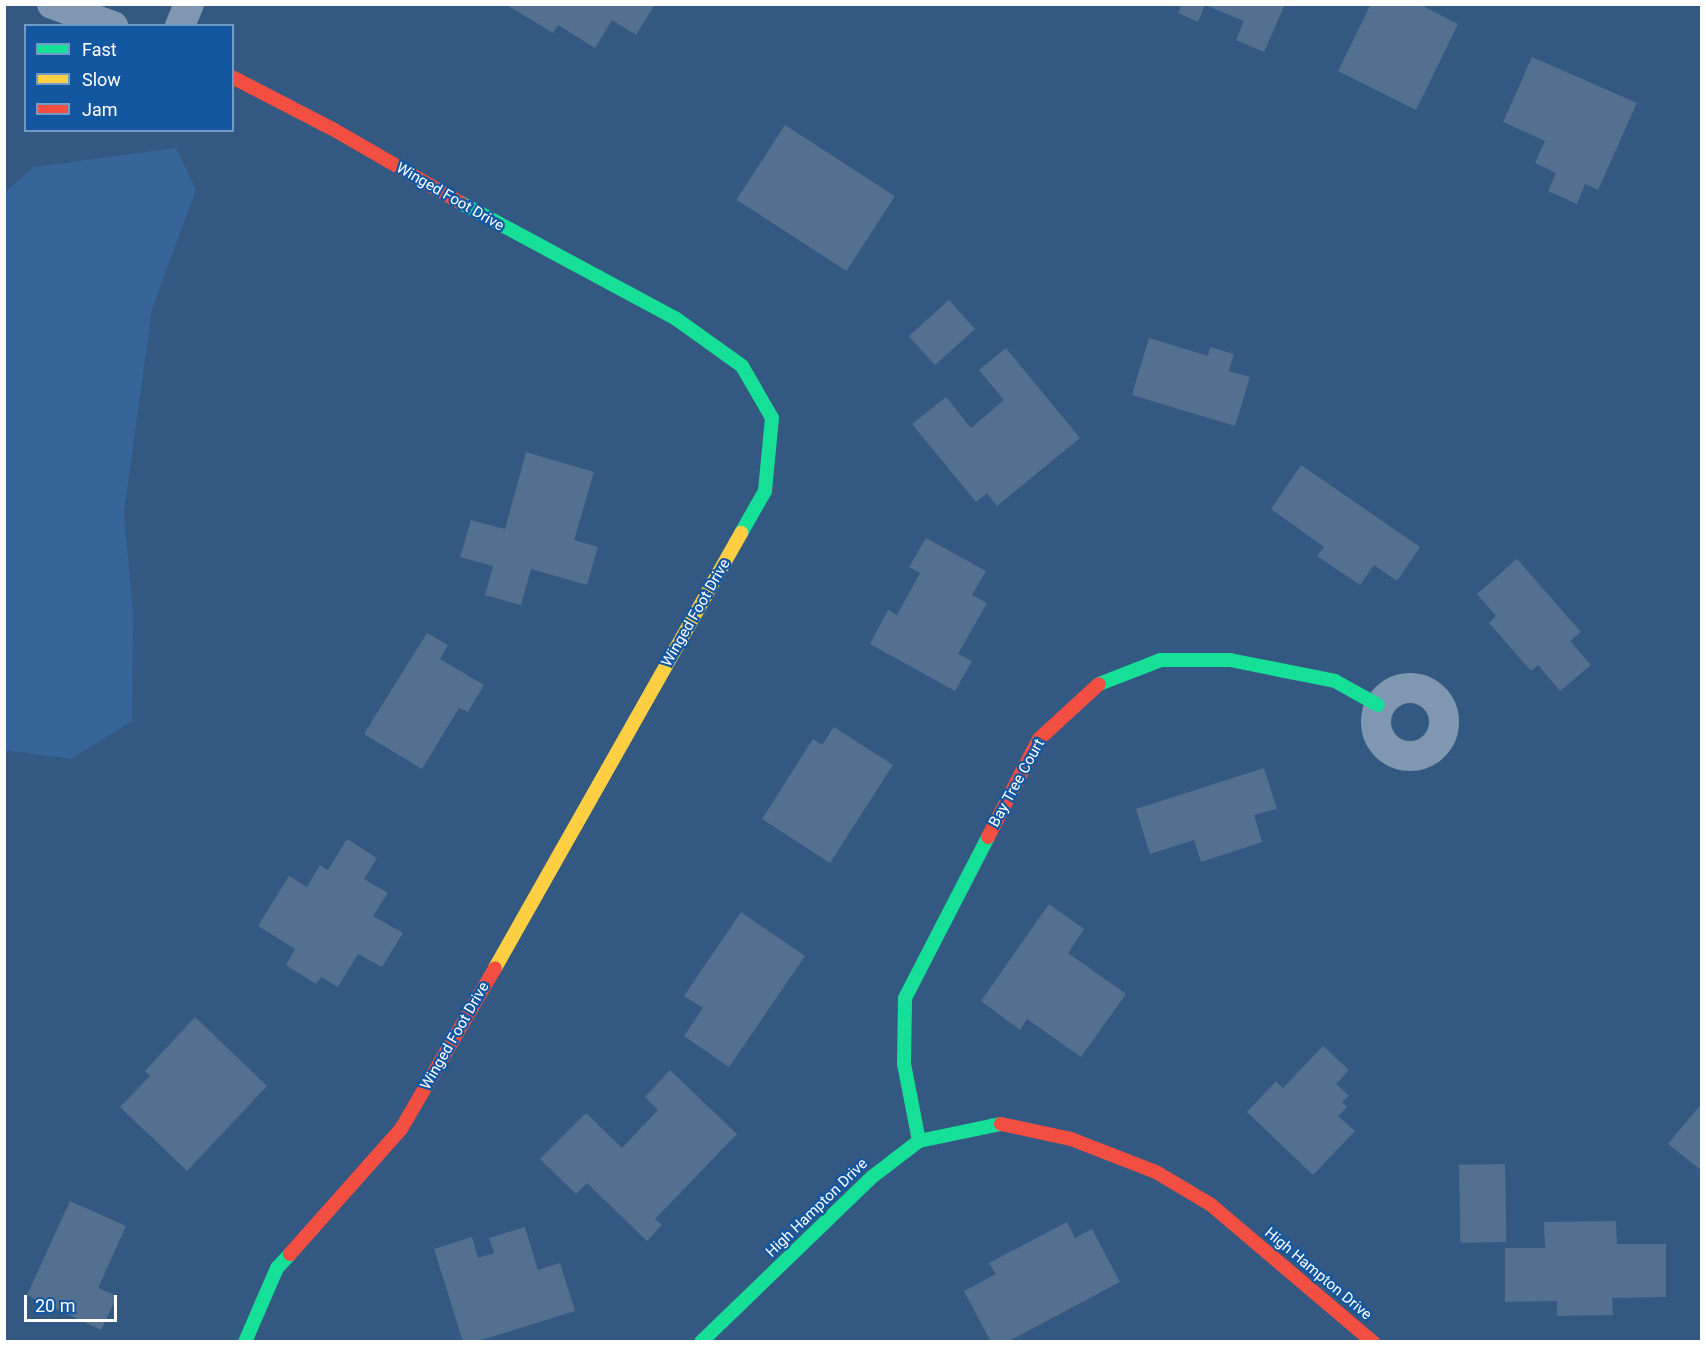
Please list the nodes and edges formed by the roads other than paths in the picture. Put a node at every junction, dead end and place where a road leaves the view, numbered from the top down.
1 (52, 4) edge
2 (189, 4) edge
3 (107, 24) edge
4 (181, 24) edge
5 (234, 78) edge
6 (1378, 705) dead end
7 (920, 1141) junction
8 (245, 1341) edge
9 (701, 1341) edge
10 (1373, 1341) edge

1 - 3 street
2 - 4 street
5 - 8 street, Winged Foot Drive
6 - 7 street, Bay Tree Court
7 - 9 street, High Hampton Drive
7 - 10 street, High Hampton Drive

